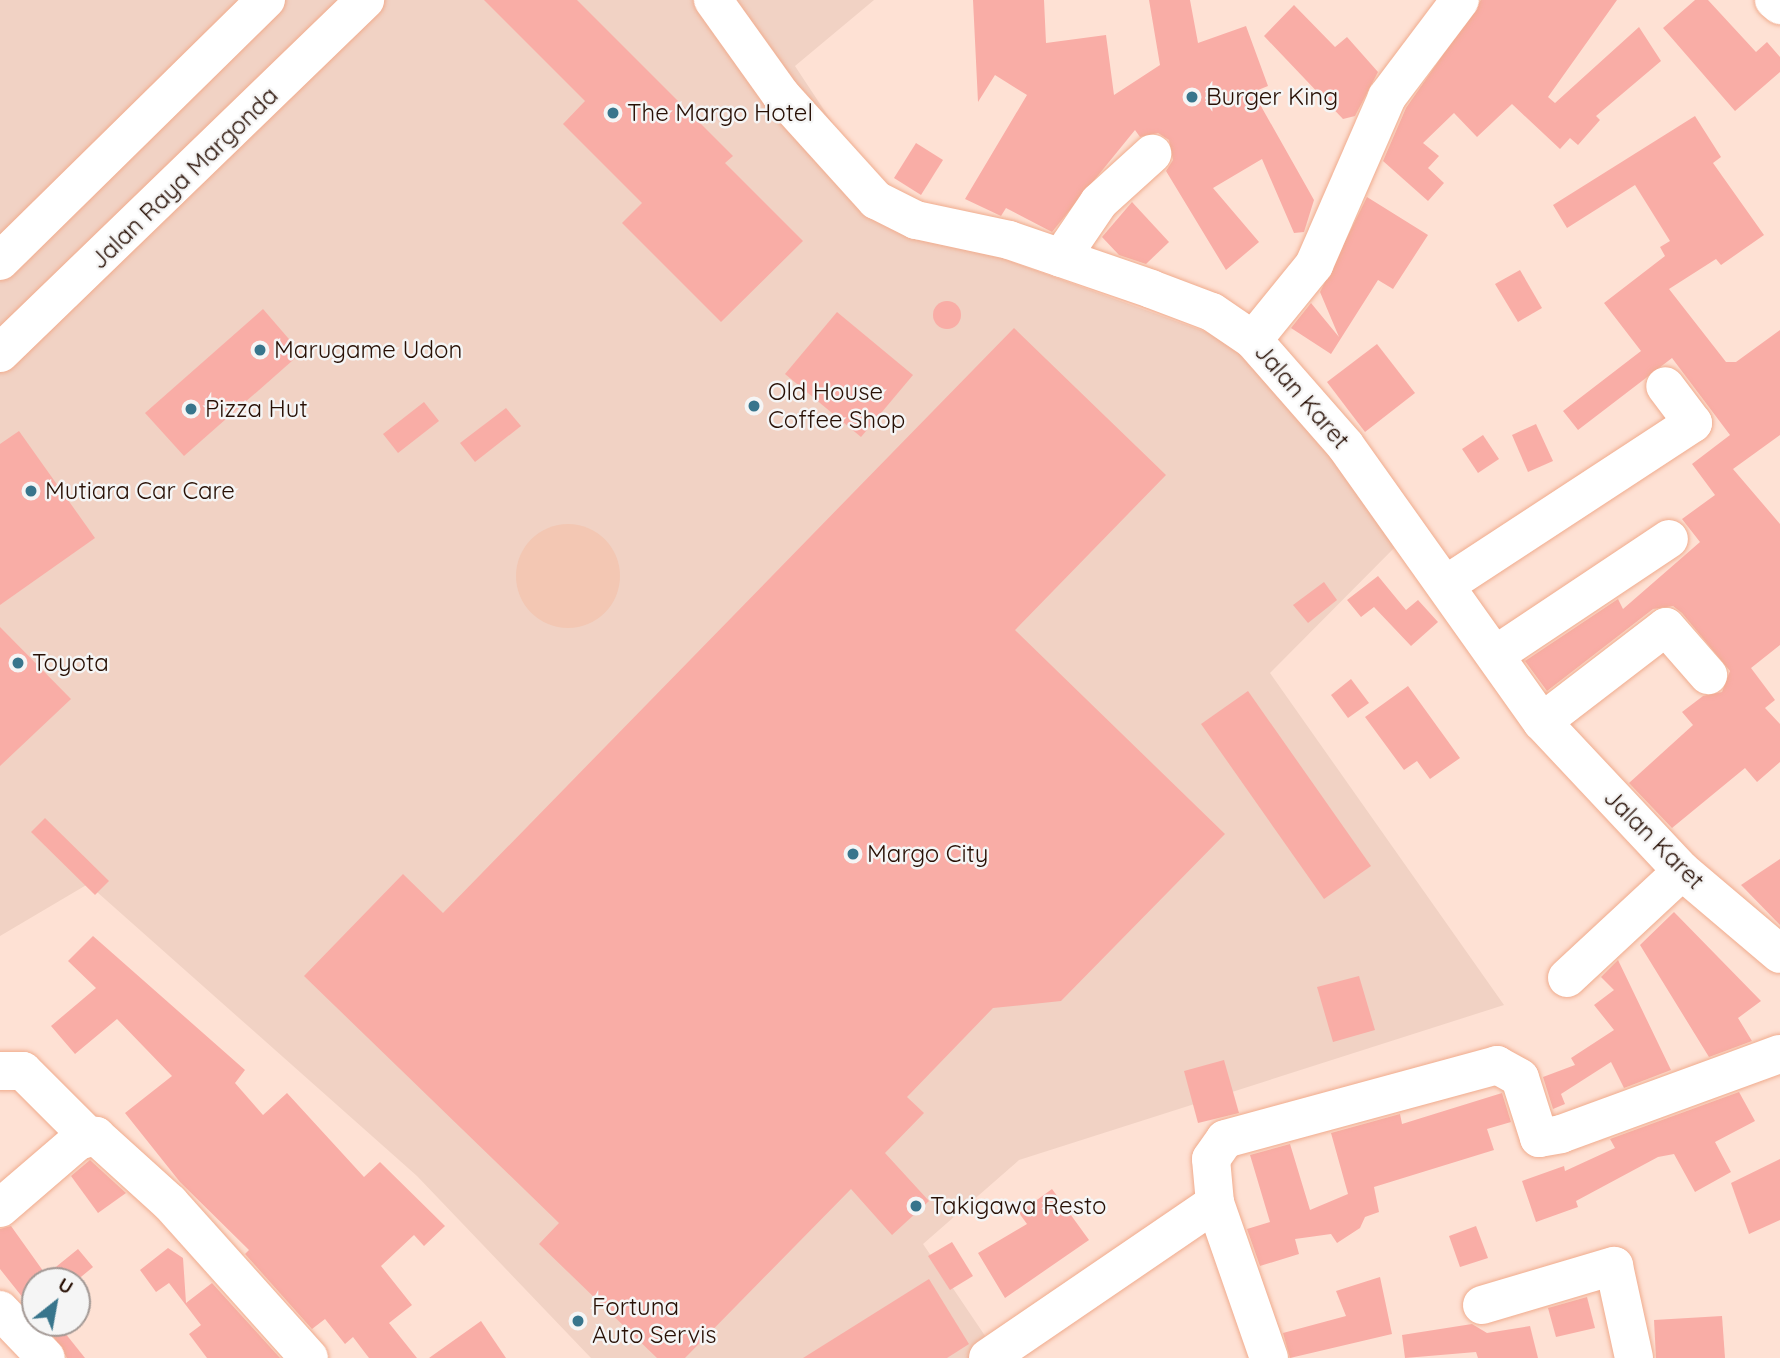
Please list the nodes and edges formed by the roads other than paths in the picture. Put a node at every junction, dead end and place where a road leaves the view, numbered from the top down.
1 (266, 0) edge
2 (365, 0) edge
3 (713, 0) edge
4 (1460, 0) edge
5 (1774, 0) edge
6 (1780, 4) edge
7 (1152, 154) dead end
8 (1061, 258) junction
9 (0, 261) edge
10 (1253, 340) junction
11 (0, 353) edge
12 (1665, 386) dead end
13 (1669, 539) dead end
14 (1447, 584) junction
15 (1495, 655) junction
16 (1708, 675) dead end
17 (1542, 722) junction
18 (1682, 871) junction
19 (1775, 943) edge
20 (1567, 978) dead end
21 (1780, 1027) edge
22 (1780, 1032) edge
23 (1780, 1054) edge
24 (0, 1071) edge
25 (88, 1136) junction
26 (1215, 1203) junction
27 (0, 1208) edge
28 (1482, 1306) dead end
29 (0, 1310) edge
30 (46, 1358) edge
31 (309, 1358) edge
32 (988, 1358) edge
33 (1269, 1358) edge
34 (1634, 1358) edge

1 - 9 street
2 - 11 street, Jalan Raya Margonda
3 - 8 street, Jalan Karet
4 - 10 street
5 - 6 street
7 - 8 street
8 - 10 street, Jalan Karet
10 - 14 street, Jalan Karet
12 - 14 street
13 - 15 street
14 - 15 street, Jalan Karet
15 - 17 street, Jalan Karet
16 - 17 street
17 - 18 street, Jalan Karet
18 - 19 street, Jalan Karet
18 - 20 street
21 - 22 street
23 - 26 street
24 - 25 street
25 - 27 street
25 - 31 street
26 - 32 street
26 - 33 street
28 - 34 street
29 - 30 street

